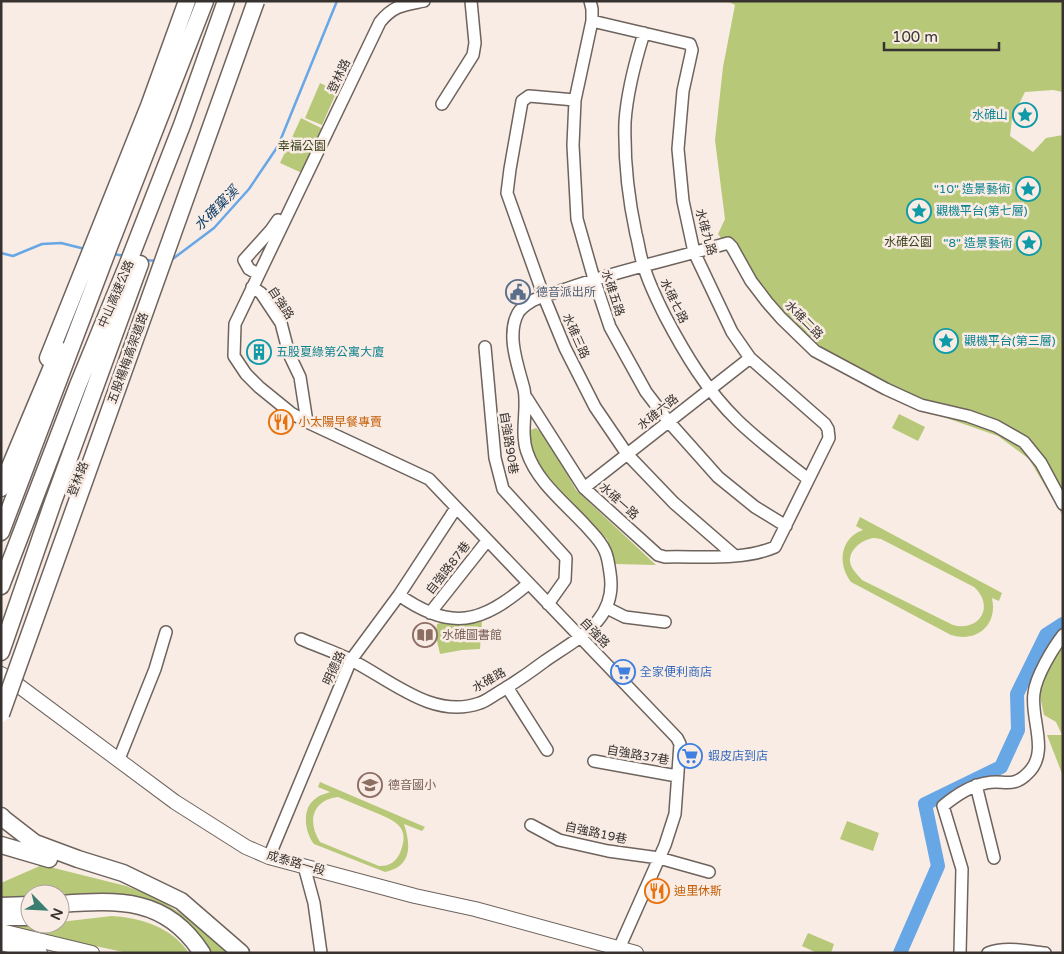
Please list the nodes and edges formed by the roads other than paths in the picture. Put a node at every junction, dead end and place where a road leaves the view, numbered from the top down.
1 (187, 1) edge
2 (196, 1) edge
3 (205, 1) edge
4 (226, 1) edge
5 (256, 1) edge
6 (424, 1) edge
7 (471, 1) edge
8 (590, 1) edge
9 (592, 21) junction
10 (644, 33) junction
11 (575, 100) junction
12 (442, 104) dead end
13 (300, 188) junction
14 (694, 252) junction
15 (102, 253) junction
16 (135, 261) junction
17 (643, 267) junction
18 (258, 274) junction
19 (594, 279) junction
20 (158, 282) dead end
21 (252, 287) junction
22 (544, 297) junction
23 (485, 347) dead end
24 (750, 358) junction
25 (710, 388) junction
26 (526, 397) junction
27 (307, 422) junction
28 (669, 422) junction
29 (627, 454) junction
30 (1, 473) edge
31 (808, 479) junction
32 (1, 488) edge
33 (584, 488) junction
34 (1063, 504) edge
35 (456, 508) junction
36 (786, 526) junction
37 (1, 532) edge
38 (487, 541) junction
39 (735, 556) junction
40 (528, 584) junction
41 (1, 586) edge
42 (399, 595) junction
43 (548, 604) junction
44 (607, 608) junction
45 (430, 612) junction
46 (665, 622) dead end
47 (166, 632) dead end
48 (1063, 635) edge
49 (580, 637) junction
50 (301, 639) dead end
51 (1, 652) edge
52 (351, 660) junction
53 (1, 674) edge
54 (15, 683) junction
55 (507, 687) junction
56 (1, 714) edge
57 (547, 750) dead end
58 (119, 759) junction
59 (594, 761) dead end
60 (677, 776) junction
61 (976, 785) junction
62 (1, 816) edge
63 (531, 825) dead end
64 (1, 845) edge
65 (269, 857) junction
66 (659, 858) junction
67 (994, 858) dead end
68 (304, 866) junction
69 (709, 872) dead end
70 (70, 903) edge
71 (20, 905) edge
72 (1, 906) edge
73 (70, 914) edge
74 (1, 917) edge
75 (20, 917) edge
76 (180, 926) junction
77 (1, 931) edge
78 (1, 943) edge
79 (618, 950) edge
80 (40, 953) edge
81 (92, 953) edge
82 (202, 953) edge
83 (233, 953) edge
84 (241, 953) edge
85 (321, 953) edge
86 (636, 953) edge
87 (960, 953) edge
88 (988, 953) edge
89 (1045, 953) edge

1 - 30 highway
2 - 15 highway
3 - 15 highway, 中山高速公路
4 - 16 highway, 中山高速公路
5 - 56 highway, 五股楊梅高架道路, bridge
6 - 13 street, 登林路
7 - 12 street
8 - 9 street, 水碓五路
9 - 10 street, 水碓九路
9 - 11 street, 水碓五路
10 - 14 street, 水碓九路
10 - 17 street, 水碓七路
11 - 19 street, 水碓五路
11 - 22 street, 水碓三路
13 - 18 street, 登林路
13 - 18 street, 登林路
14 - 17 street, 水碓二路
14 - 24 street, 水碓九路
14 - 34 street, 水碓二路
15 - 32 highway
15 - 37 highway, 中山高速公路
16 - 41 highway, 中山高速公路
16 - 51 highway
17 - 19 street, 水碓二路
17 - 25 street, 水碓七路
18 - 21 street, 自強路
19 - 22 street, 水碓二路
19 - 28 street, 水碓五路
20 - 54 street, 登林路
21 - 27 street, 自強路
21 - 27 street, 自強路
22 - 26 street, 水碓一路
22 - 29 street, 水碓三路
23 - 43 street, 自強路90巷
24 - 25 street, 水碓六路
24 - 31 street, 水碓九路
25 - 28 street, 水碓六路
25 - 31 street, 水碓七路
26 - 33 street, 水碓一路
26 - 44 street, 水碓一路
27 - 35 street, 自強路
28 - 29 street, 水碓六路
28 - 36 street, 水碓五路
29 - 33 street, 水碓六路
29 - 39 street, 水碓三路
31 - 36 street
33 - 39 street, 水碓一路
35 - 38 street, 自強路
35 - 42 street, 明德路
36 - 39 street, 水碓一路
38 - 40 street, 自強路
38 - 45 street, 自強路87巷
40 - 43 street, 自強路
40 - 45 street
42 - 45 street
42 - 52 street, 明德路
43 - 49 street, 自強路
44 - 46 street
44 - 49 street, 水碓一路
47 - 58 street
48 - 61 street
49 - 55 street, 水碓路
49 - 60 street, 自強路
50 - 52 street, 水碓路
52 - 55 street, 水碓路
52 - 65 street, 明德路
53 - 54 main road, 成泰路一段
54 - 58 main road, 成泰路一段
55 - 57 street
58 - 65 main road, 成泰路一段
59 - 60 street, 自強路37巷
60 - 66 street, 自強路
61 - 67 street
61 - 87 street
62 - 84 highway
63 - 66 street, 自強路19巷
64 - 83 highway
65 - 68 main road, 成泰路一段
66 - 69 street, 自強路19巷
66 - 79 street, 自強路
68 - 79 main road, 成泰路一段
68 - 85 street
70 - 76 highway
71 - 72 highway
73 - 76 highway
74 - 75 highway
76 - 82 highway
77 - 81 main road
78 - 80 main road
79 - 86 main road, 成泰路一段
88 - 89 street

